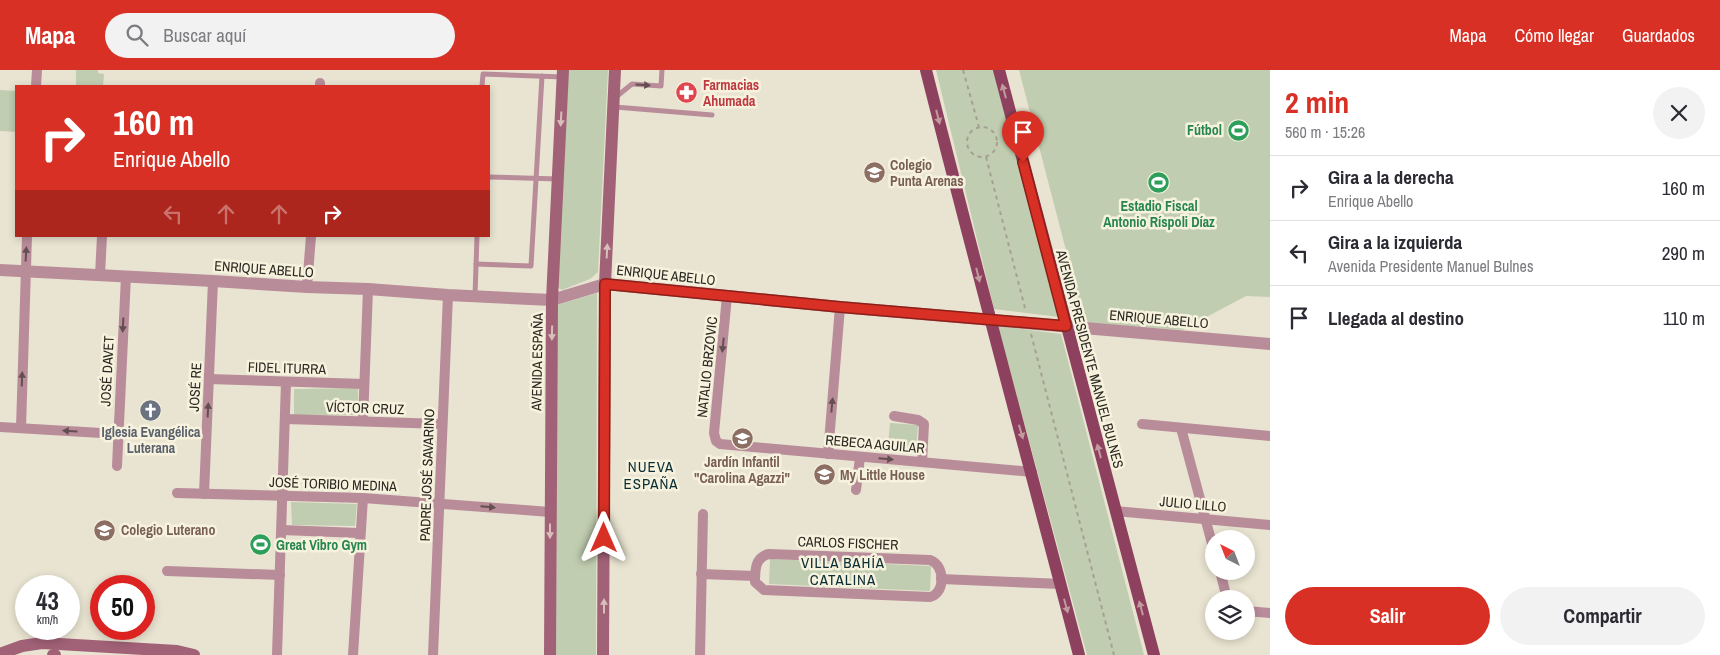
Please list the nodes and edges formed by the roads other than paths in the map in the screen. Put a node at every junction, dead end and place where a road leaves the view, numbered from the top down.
1 (36, 70) edge
2 (615, 70) edge
3 (662, 70) edge
4 (926, 70) edge
5 (999, 70) edge
6 (563, 74) edge
7 (542, 76) junction
8 (36, 85) edge
9 (482, 85) edge
10 (613, 103) junction
11 (712, 115) dead end
12 (490, 177) edge
13 (536, 178) junction
14 (558, 179) junction
15 (28, 237) edge
16 (102, 237) edge
17 (311, 237) edge
18 (477, 237) edge
19 (476, 264) junction
20 (0, 270) edge
21 (26, 271) junction
22 (100, 275) junction
23 (126, 276) junction
24 (213, 281) junction
25 (605, 284) junction
26 (307, 287) junction
27 (368, 289) junction
28 (448, 295) junction
29 (727, 296) junction
30 (475, 297) junction
31 (552, 300) junction
32 (840, 307) junction
33 (990, 320) junction
34 (1066, 326) junction
35 (1270, 344) edge
36 (209, 379) junction
37 (286, 382) junction
38 (364, 384) junction
39 (894, 416) dead end
40 (286, 419) junction
41 (363, 421) junction
42 (442, 424) junction
43 (1142, 424) dead end
44 (0, 427) edge
45 (21, 428) junction
46 (1181, 428) junction
47 (118, 434) junction
48 (1270, 436) edge
49 (716, 440) joint
50 (828, 454) junction
51 (860, 457) junction
52 (922, 462) junction
53 (117, 466) dead end
54 (1032, 472) junction
55 (856, 490) dead end
56 (177, 493) dead end
57 (204, 494) junction
58 (284, 496) junction
59 (362, 498) junction
60 (440, 503) junction
61 (1114, 510) junction
62 (550, 512) junction
63 (703, 514) dead end
64 (1204, 519) junction
65 (1270, 525) edge
66 (282, 530) junction
67 (1207, 530) edge
68 (359, 533) junction
69 (167, 571) dead end
70 (702, 574) junction
71 (280, 575) junction
72 (755, 576) junction
73 (941, 579) junction
74 (1061, 584) junction
75 (1255, 612) edge
76 (1270, 613) edge
77 (0, 654) edge
78 (194, 655) edge
79 (277, 655) edge
80 (354, 655) edge
81 (433, 655) edge
82 (550, 655) edge
83 (603, 655) edge
84 (700, 655) edge
85 (1079, 655) edge
86 (1154, 655) edge

1 - 8 street
2 - 10 main road
10 -> 3 lane
4 -> 33 main road
34 -> 5 main road, AVENIDA PRESIDENTE MANUEL BULNES
6 - 7 lane
6 -> 14 main road, AVENIDA ESPAÑA
7 - 9 lane
7 - 13 lane
10 - 11 lane
25 -> 10 main road
12 - 13 lane
13 - 14 lane
13 - 19 lane
14 - 31 main road, AVENIDA ESPAÑA
21 -> 15 street
16 - 22 street
17 - 26 street
18 - 19 lane
19 - 30 lane
20 - 21 street, ENRIQUE ABELLO
21 - 22 street, ENRIQUE ABELLO
45 -> 21 street
22 - 23 street, ENRIQUE ABELLO
23 - 24 street, ENRIQUE ABELLO
23 -> 47 street, JOSÉ DAVET
24 - 26 street, ENRIQUE ABELLO
24 - 36 street, JOSÉ RE
25 - 29 street, ENRIQUE ABELLO
25 - 31 street, ENRIQUE ABELLO
83 -> 25 main road
26 - 27 street, ENRIQUE ABELLO
27 - 28 street, ENRIQUE ABELLO
27 - 38 street
28 - 30 street, ENRIQUE ABELLO
28 - 42 street, PADRE JOSÉ SAVARINO
29 - 32 street, ENRIQUE ABELLO
29 -> 49 street, NATALIO BRZOVIC
30 - 31 street, ENRIQUE ABELLO
31 -> 62 main road, AVENIDA ESPAÑA
32 - 33 street, ENRIQUE ABELLO
50 -> 32 street
33 - 34 street, ENRIQUE ABELLO
33 -> 54 main road
34 - 35 street, ENRIQUE ABELLO
61 -> 34 main road, AVENIDA PRESIDENTE MANUEL BULNES
36 - 37 street, FIDEL ITURRA
57 -> 36 street, JOSÉ RE
37 - 38 street, FIDEL ITURRA
37 - 40 street
38 - 41 street
39 - 52 street
40 - 41 street, VÍCTOR CRUZ
40 - 58 street
41 - 42 street, VÍCTOR CRUZ
42 - 60 street, PADRE JOSÉ SAVARINO
43 - 46 street
44 - 45 street
47 -> 45 street
46 - 48 street
46 - 64 street
47 - 53 street, JOSÉ DAVET
49 - 50 street, REBECA AGUILAR
50 - 51 street, REBECA AGUILAR
51 -> 52 street, REBECA AGUILAR
51 - 55 street
52 - 54 street, REBECA AGUILAR
54 - 74 main road
56 - 57 street, JOSÉ TORIBIO MEDINA
57 - 58 street, JOSÉ TORIBIO MEDINA
58 - 59 street, JOSÉ TORIBIO MEDINA
58 - 66 street
59 - 60 street, JOSÉ TORIBIO MEDINA
59 - 68 street
60 -> 62 street, JOSÉ TORIBIO MEDINA
60 - 81 street, PADRE JOSÉ SAVARINO
61 - 64 street, JULIO LILLO
86 -> 61 main road, AVENIDA PRESIDENTE MANUEL BULNES
62 -> 82 main road, AVENIDA ESPAÑA
63 - 70 street
64 - 65 street, JULIO LILLO
64 - 67 street
66 - 68 street
66 - 71 street
68 - 80 street
69 - 71 street
70 - 72 street
70 - 84 street
71 - 79 street
72 - 73 street
72 - 73 street, CARLOS FISCHER
73 - 74 street
74 -> 85 main road
75 - 76 street
77 - 78 main road

